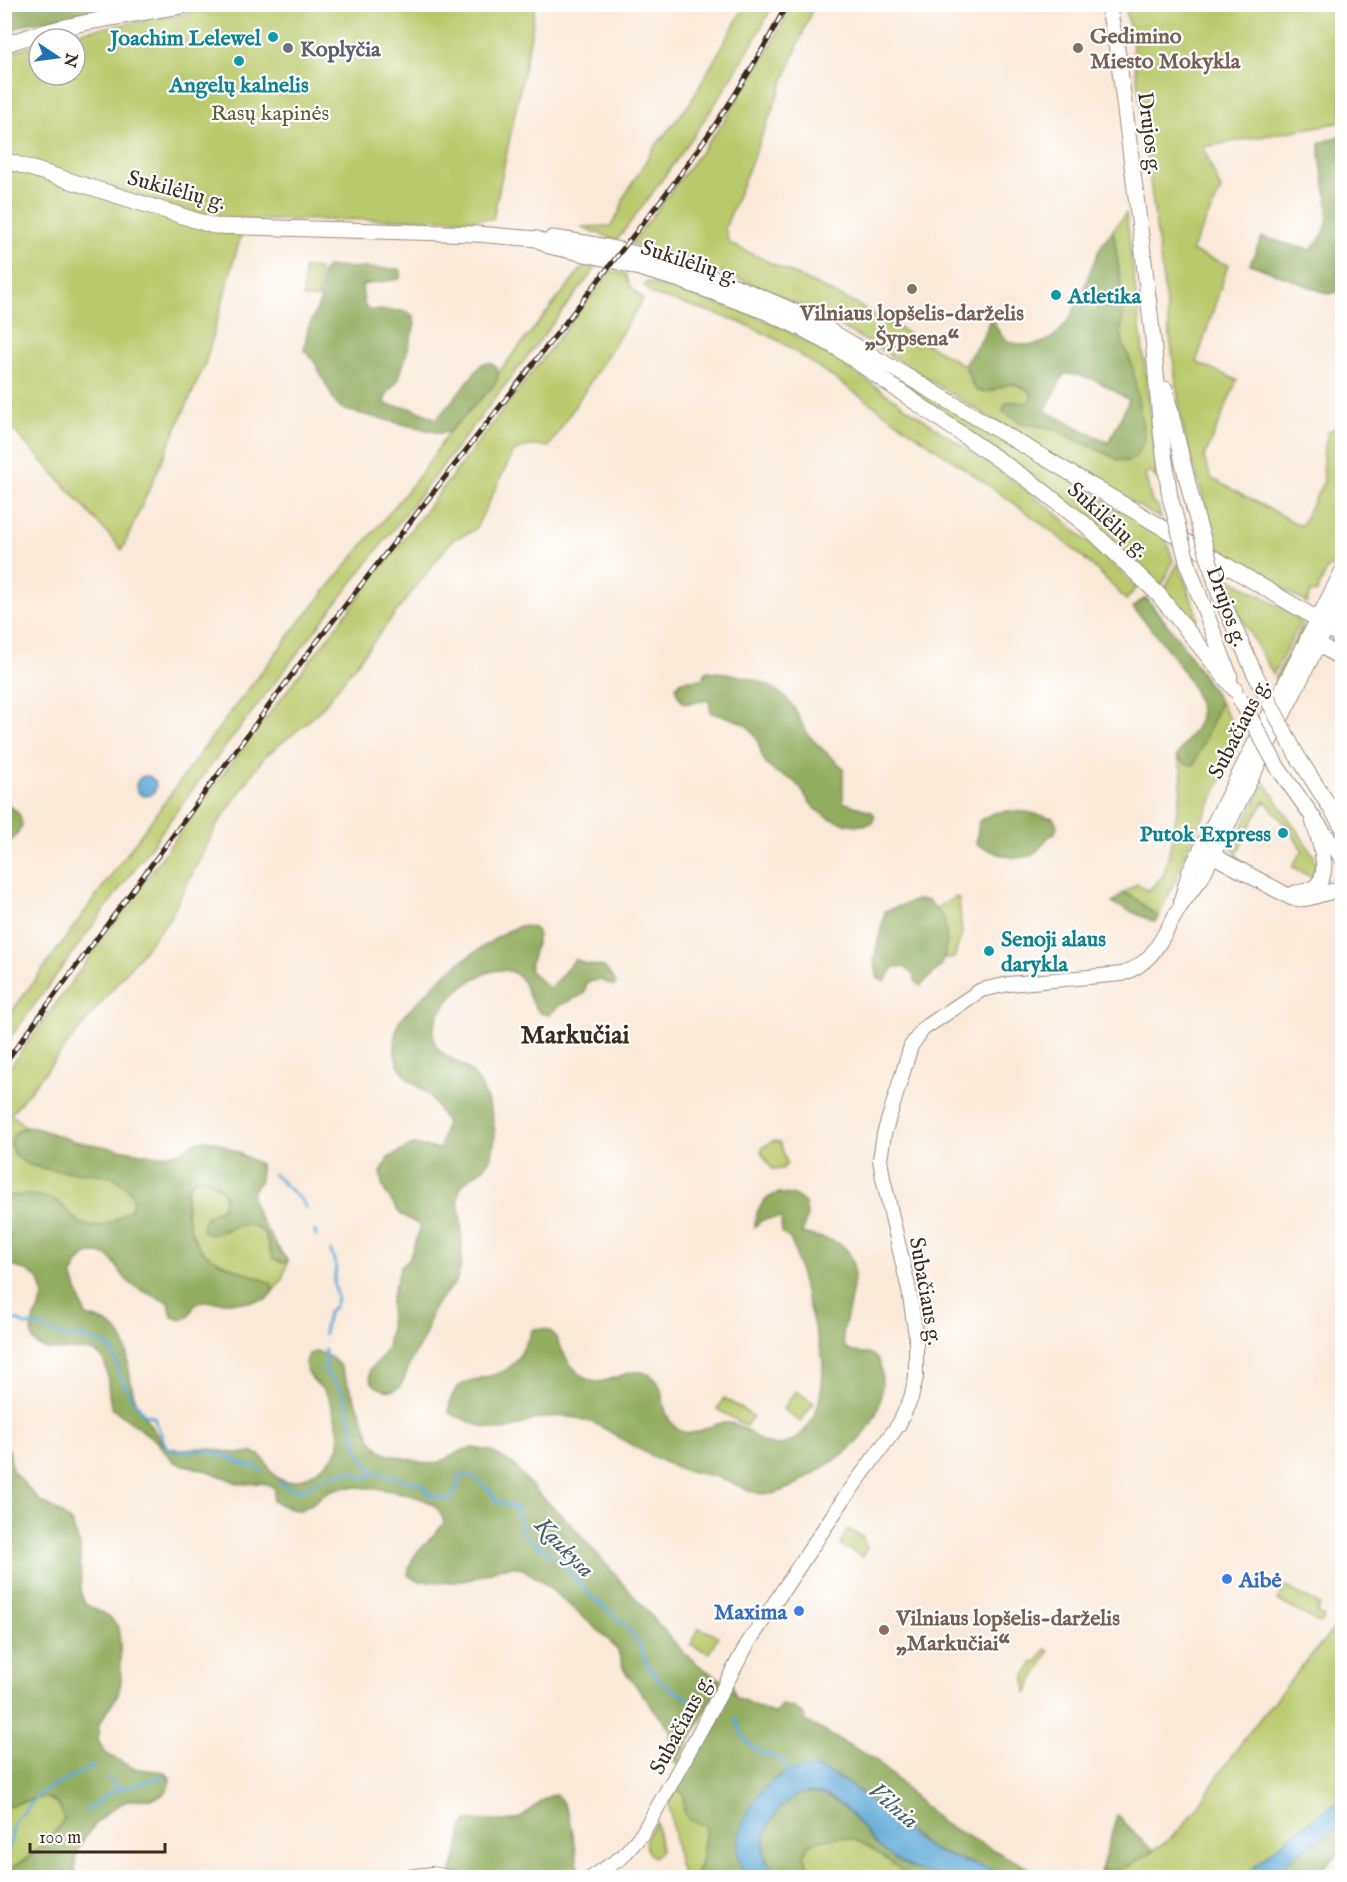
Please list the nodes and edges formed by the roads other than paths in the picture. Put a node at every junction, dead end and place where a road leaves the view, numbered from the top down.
1 (192, 4) edge
2 (1108, 4) edge
3 (4, 45) edge
4 (4, 160) edge
5 (537, 239) junction
6 (1153, 339) junction
7 (1342, 571) edge
8 (1342, 597) edge
9 (1323, 623) junction
10 (1342, 637) edge
11 (1314, 640) junction
12 (1342, 659) edge
13 (1238, 695) junction
14 (1316, 787) junction
15 (1342, 806) edge
16 (1313, 820) junction
17 (1342, 826) edge
18 (1207, 852) junction
19 (1342, 858) edge
20 (1275, 888) junction
21 (1342, 890) edge
22 (401, 1878) edge
23 (454, 1878) edge
24 (591, 1878) edge

1 - 3 main road
2 - 6 main road, Drujos g.
4 - 5 main road, Sukilėlių g.
5 - 9 main road
5 - 13 main road, Sukilėlių g.
6 - 13 main road, Drujos g., bridge
6 - 14 main road, Drujos g., bridge
7 - 9 street, Subačiaus g.
8 - 9 street, Subačiaus g.
9 - 10 main road
9 - 11 street, Subačiaus g.
11 - 12 main road
11 - 18 street, Subačiaus g.
13 - 16 main road, Drujos g., bridge
14 - 15 main road
14 - 17 main road, Drujos g.
16 - 19 main road, Drujos g.
16 - 20 main road
18 - 20 main road
18 - 24 street, Subačiaus g.
20 - 21 main road
22 - 23 street

